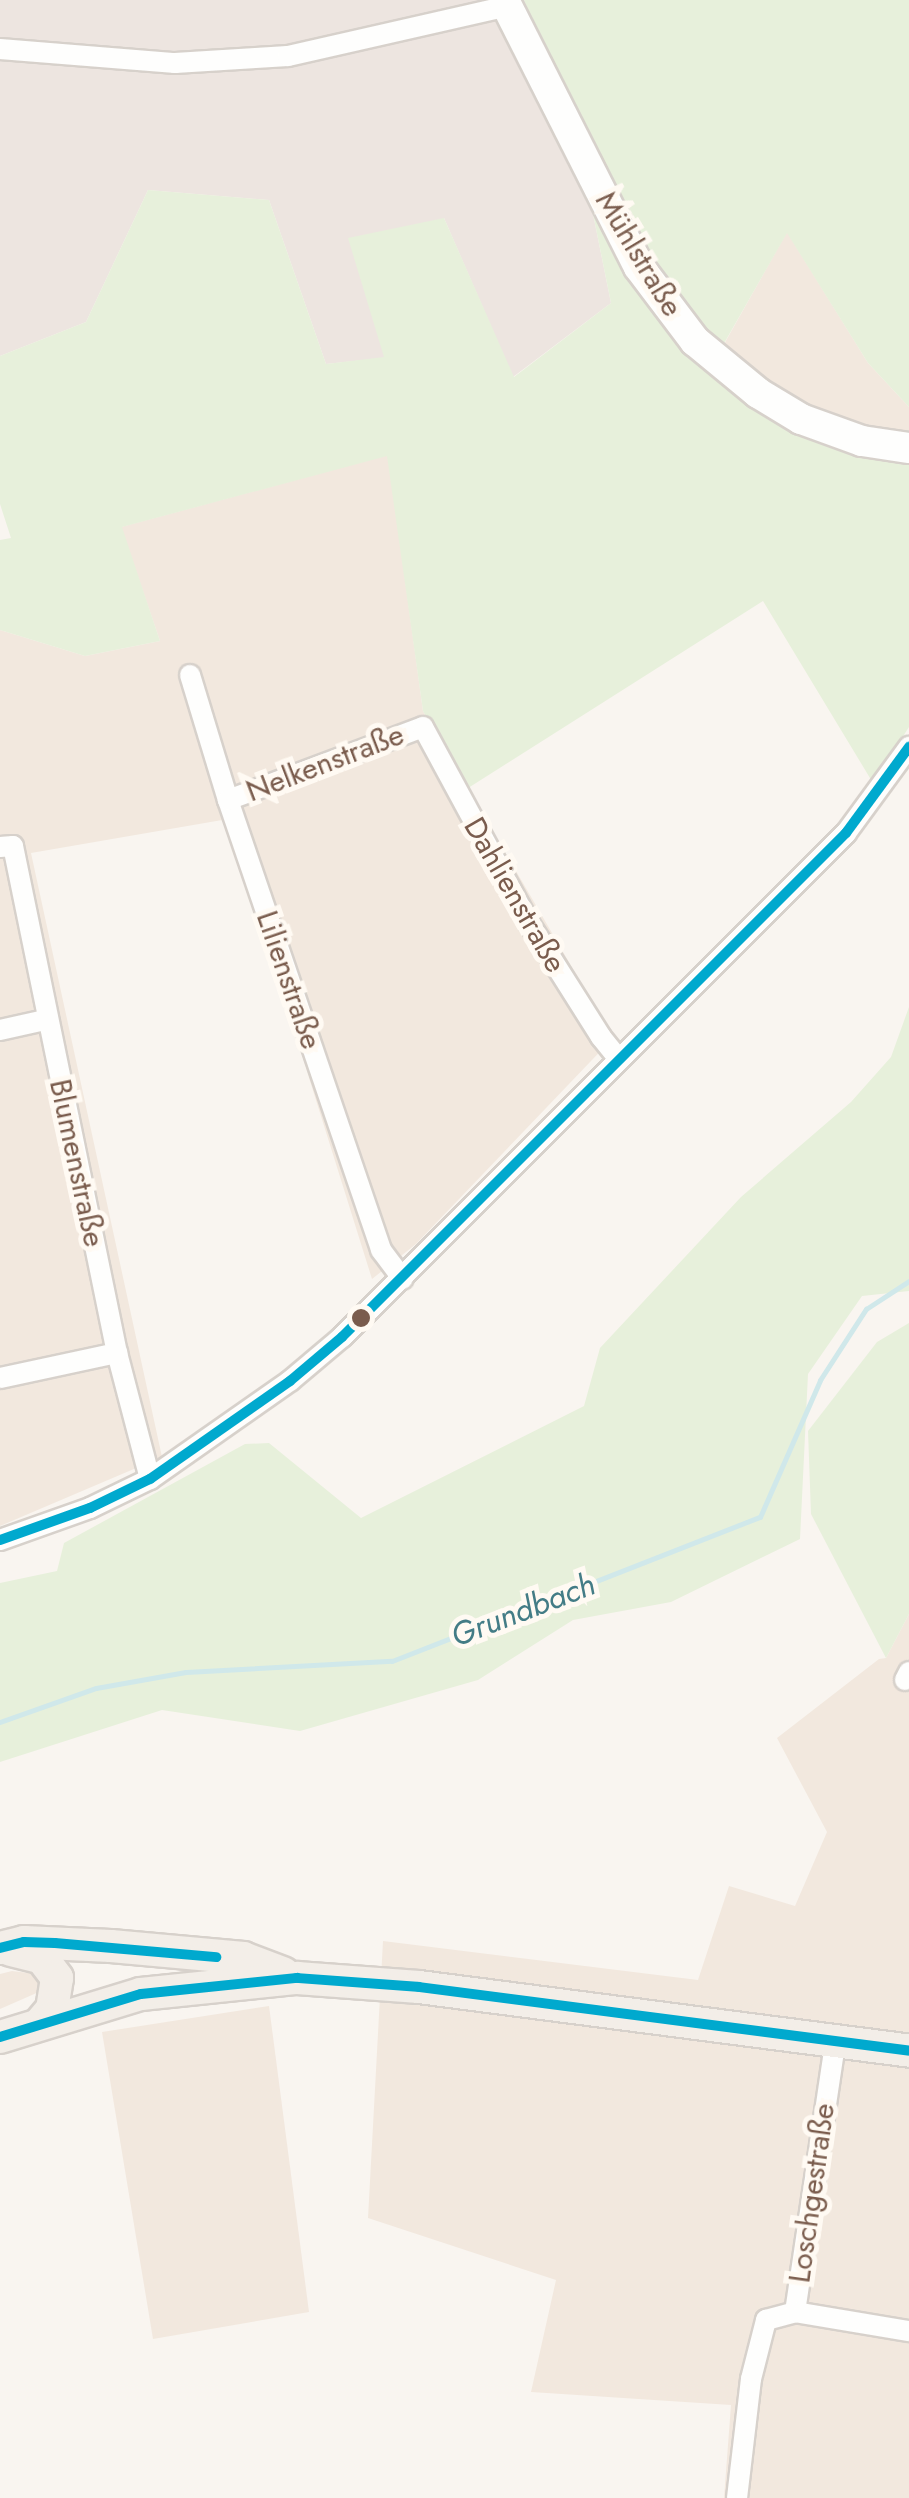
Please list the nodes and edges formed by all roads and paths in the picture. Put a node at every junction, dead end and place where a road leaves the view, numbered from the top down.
1 (506, 3) edge
2 (0, 49) edge
3 (909, 448) edge
4 (190, 674) dead end
5 (423, 726) joint
6 (909, 747) edge
7 (228, 800) junction
8 (6, 846) edge
9 (46, 1020) junction
10 (0, 1030) edge
11 (618, 1057) junction
12 (403, 1278) junction
13 (117, 1353) junction
14 (0, 1378) edge
15 (150, 1479) junction
16 (0, 1540) edge
17 (0, 1949) edge
18 (296, 1978) junction
19 (42, 2021) junction
20 (0, 2037) edge
21 (835, 2044) junction
22 (909, 2051) edge
23 (795, 2312) junction
24 (909, 2331) edge
25 (737, 2498) edge

1 - 2 street
1 - 3 street, Mühlstraße
4 - 7 street, Lilienstraße
5 - 7 street, Nelkenstraße
5 - 11 street, Dahlienstraße
6 - 11 street
7 - 12 street, Lilienstraße
8 - 9 street, Blumenstraße
9 - 10 street
9 - 13 street, Blumenstraße
11 - 12 street
12 - 15 street
13 - 14 street
13 - 15 street, Blumenstraße
15 - 16 street
17 - 18 main road
17 - 19 main road
18 - 19 main road
18 - 21 main road
19 - 20 main road
21 - 22 main road
21 - 23 street, Loschgestraße
23 - 24 street
23 - 25 street, Loschgestraße

